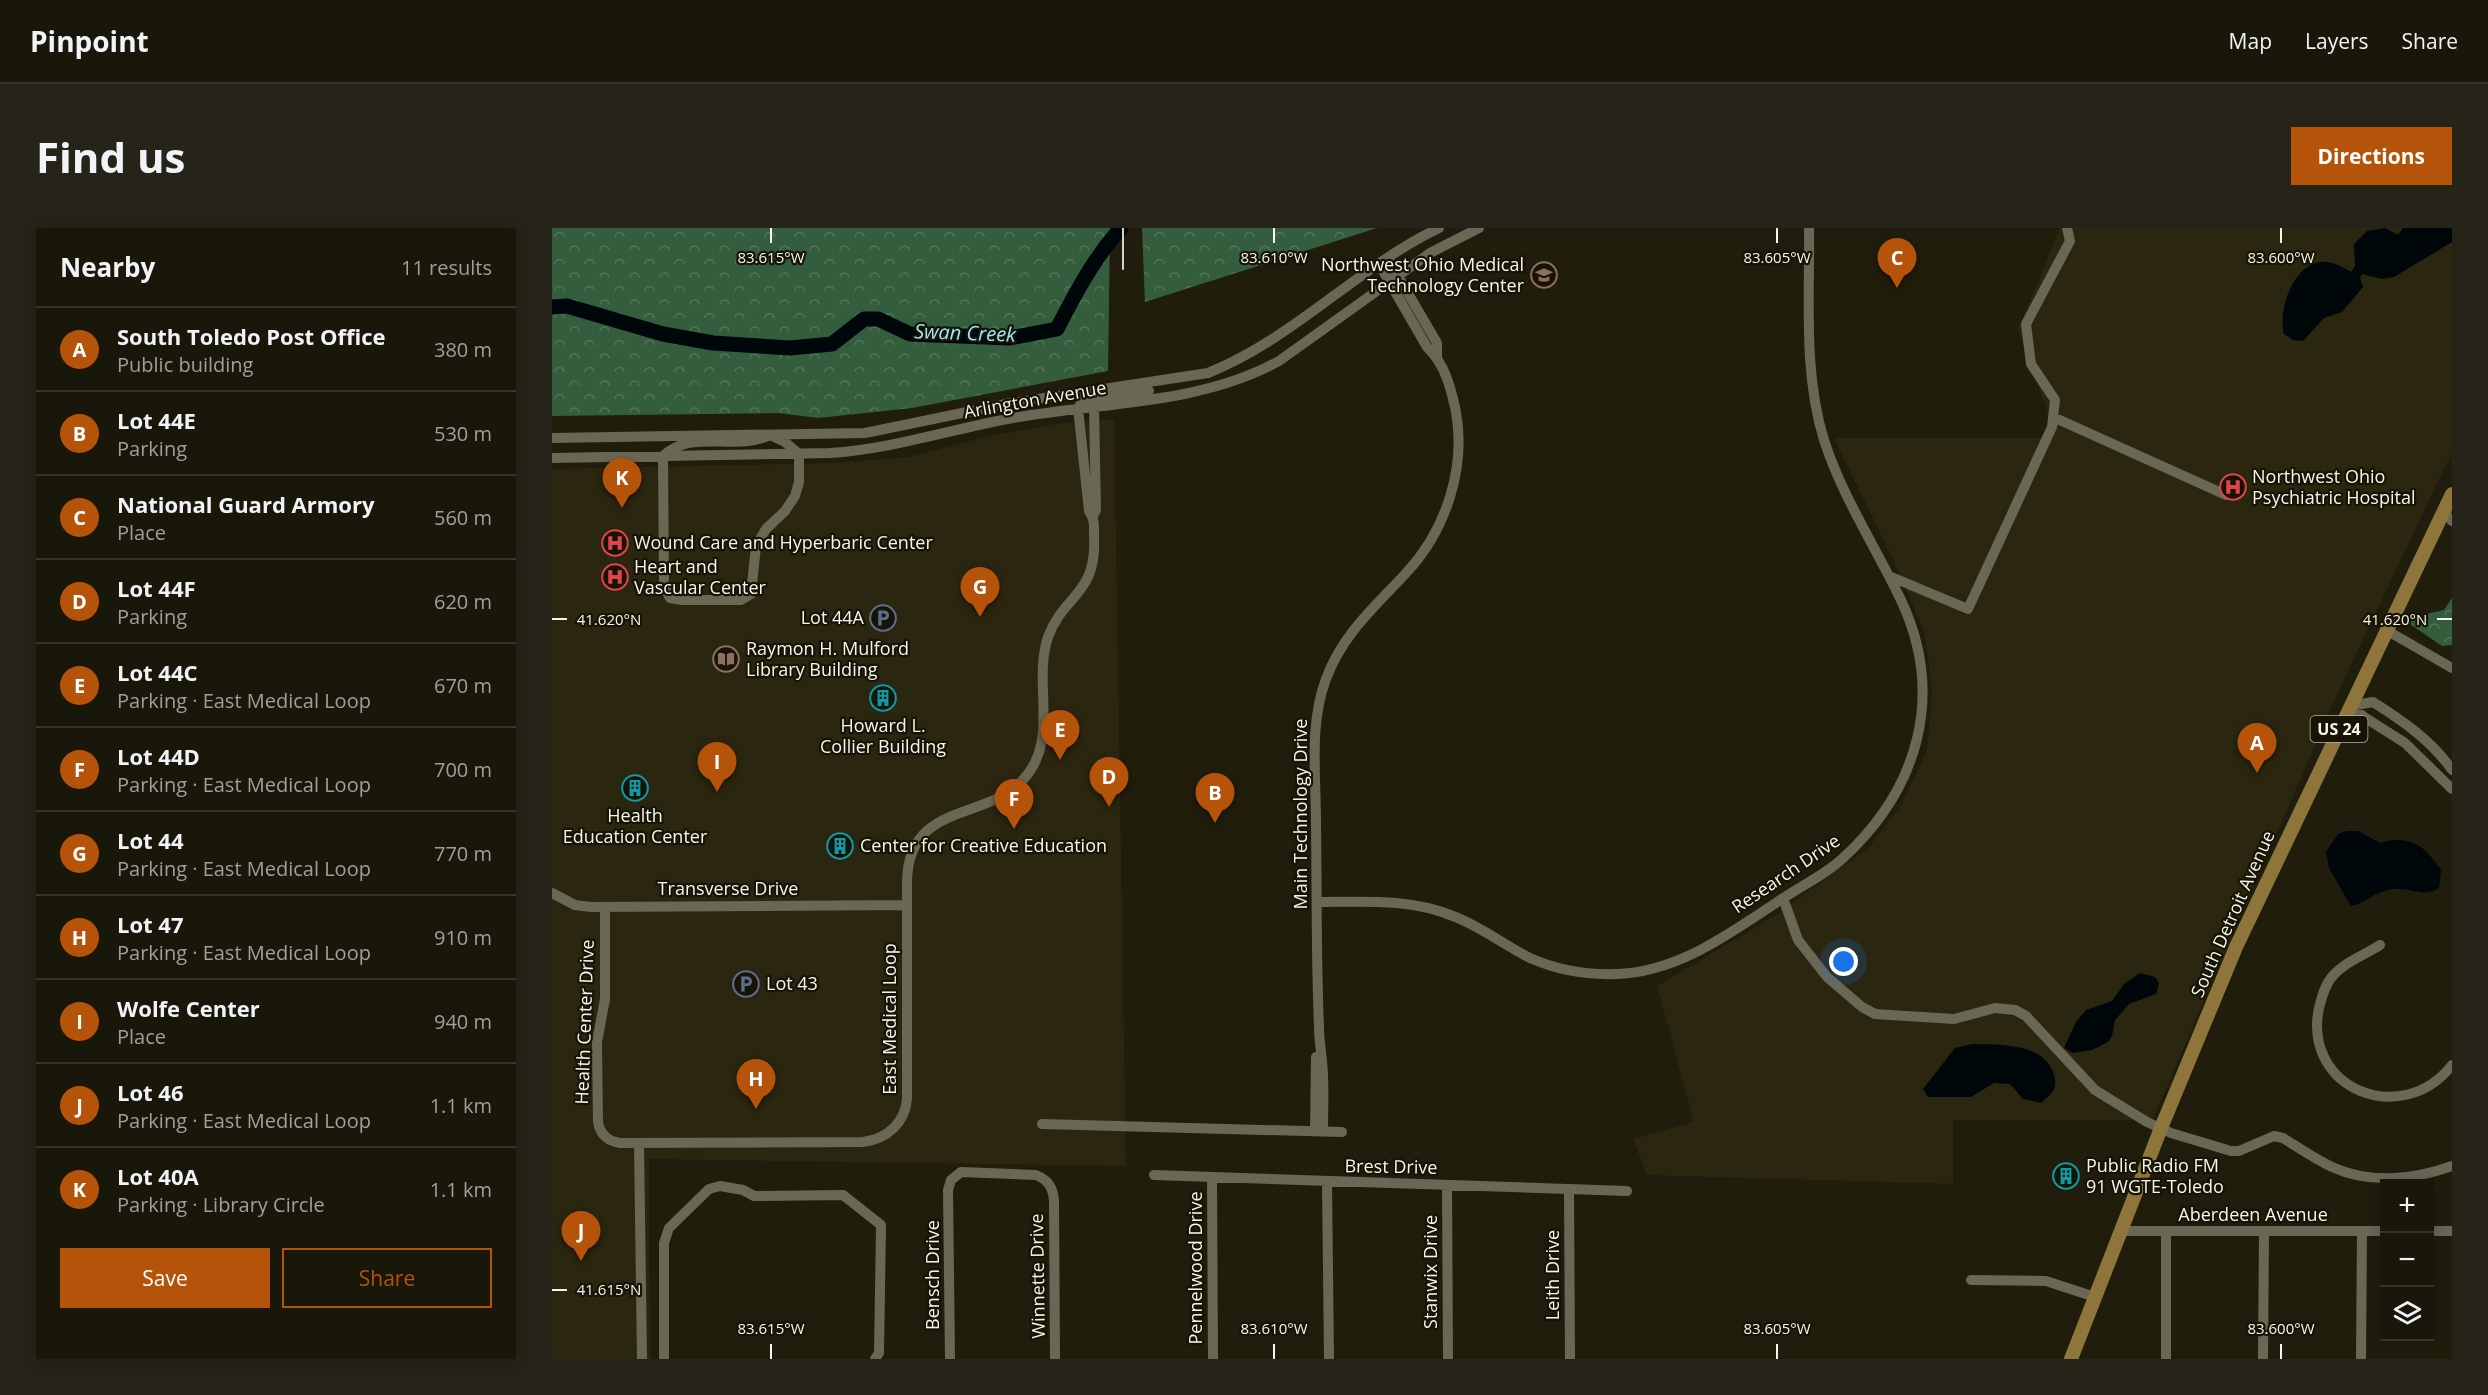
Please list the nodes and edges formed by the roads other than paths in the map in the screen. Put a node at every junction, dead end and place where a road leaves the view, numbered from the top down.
1 (1439, 228) edge
2 (1479, 228) edge
3 (1809, 228) edge
4 (2067, 228) edge
5 (1383, 262) junction
6 (1394, 278) junction
7 (1208, 373) junction
8 (1094, 406) junction
9 (1078, 408) junction
10 (2053, 417) junction
11 (770, 435) junction
12 (552, 438) edge
13 (800, 454) junction
14 (663, 456) junction
15 (552, 458) edge
16 (2452, 494) edge
17 (2226, 495) dead end
18 (1093, 516) junction
19 (2449, 516) edge
20 (1889, 576) junction
21 (2386, 630) junction
22 (2452, 668) edge
23 (2350, 706) junction
24 (2452, 770) edge
25 (2452, 789) edge
26 (552, 893) edge
27 (1783, 898) junction
28 (1317, 902) junction
29 (906, 905) junction
30 (605, 907) junction
31 (2380, 945) dead end
32 (2452, 1065) edge
33 (1042, 1124) dead end
34 (2161, 1128) junction
35 (1319, 1131) junction
36 (1342, 1132) dead end
37 (639, 1143) junction
38 (2452, 1166) edge
39 (1154, 1175) dead end
40 (1212, 1177) junction
41 (1327, 1181) junction
42 (1447, 1185) junction
43 (948, 1190) joint
44 (1569, 1190) junction
45 (1628, 1191) dead end
46 (2122, 1231) junction
47 (2166, 1231) junction
48 (2264, 1231) junction
49 (2362, 1231) junction
50 (2380, 1231) edge
51 (2434, 1231) edge
52 (2452, 1231) edge
53 (1971, 1280) dead end
54 (2095, 1297) junction
55 (642, 1359) edge
56 (664, 1359) edge
57 (875, 1359) edge
58 (950, 1359) edge
59 (1055, 1359) edge
60 (1213, 1359) edge
61 (1329, 1359) edge
62 (1449, 1359) edge
63 (1570, 1359) edge
64 (2071, 1359) edge
65 (2166, 1359) edge
66 (2263, 1359) edge
67 (2361, 1359) edge

1 - 5 street, Arlington Avenue
2 - 6 street, Arlington Avenue
3 - 20 street, Research Drive
4 - 10 street
5 - 6 street, Main Technology Drive
5 - 7 street, Arlington Avenue
6 - 8 street, Arlington Avenue
6 - 28 street, Main Technology Drive
7 - 9 street
7 - 11 street, Arlington Avenue
8 - 9 street, Arlington Avenue
8 - 18 street, East Medical Loop
9 - 13 street, Arlington Avenue
9 - 18 street, East Medical Loop
10 - 17 street
10 - 20 street
11 - 12 street, Arlington Avenue
11 - 13 street
11 - 14 street
13 - 14 street, Arlington Avenue
13 - 14 street
14 - 15 street, Arlington Avenue
16 - 19 main road, South Detroit Avenue / US 24
18 - 29 street, East Medical Loop
19 - 21 main road, South Detroit Avenue / US 24
20 - 27 street, Research Drive
21 - 22 street
21 - 23 main road, South Detroit Avenue / US 24
23 - 24 street
23 - 25 street
23 - 34 main road, South Detroit Avenue / US 24
26 - 30 street, Transverse Drive
27 - 28 street, Research Drive
27 - 34 street
28 - 35 street, Main Technology Drive
29 - 30 street, Transverse Drive
29 - 37 street, East Medical Loop
30 - 37 street, Health Center Drive
31 - 32 street
33 - 35 street
34 - 38 street
34 - 46 main road, South Detroit Avenue / US 24
35 - 36 street
37 - 55 street
39 - 40 street, Brest Drive
40 - 41 street, Brest Drive
40 - 60 street, Pennelwood Drive
41 - 42 street, Brest Drive
41 - 61 street
42 - 44 street, Brest Drive
42 - 62 street, Stanwix Drive
43 - 58 street, Bensch Drive
43 - 59 street, Winnette Drive
44 - 45 street, Brest Drive
44 - 63 street, Leith Drive
46 - 47 street, Aberdeen Avenue
46 - 54 main road, South Detroit Avenue / US 24
47 - 48 street, Aberdeen Avenue
47 - 65 street
48 - 49 street, Aberdeen Avenue
48 - 66 street
49 - 50 street, Aberdeen Avenue
49 - 67 street
51 - 52 street
53 - 54 street
54 - 64 main road, South Detroit Avenue / US 24
56 - 57 street

